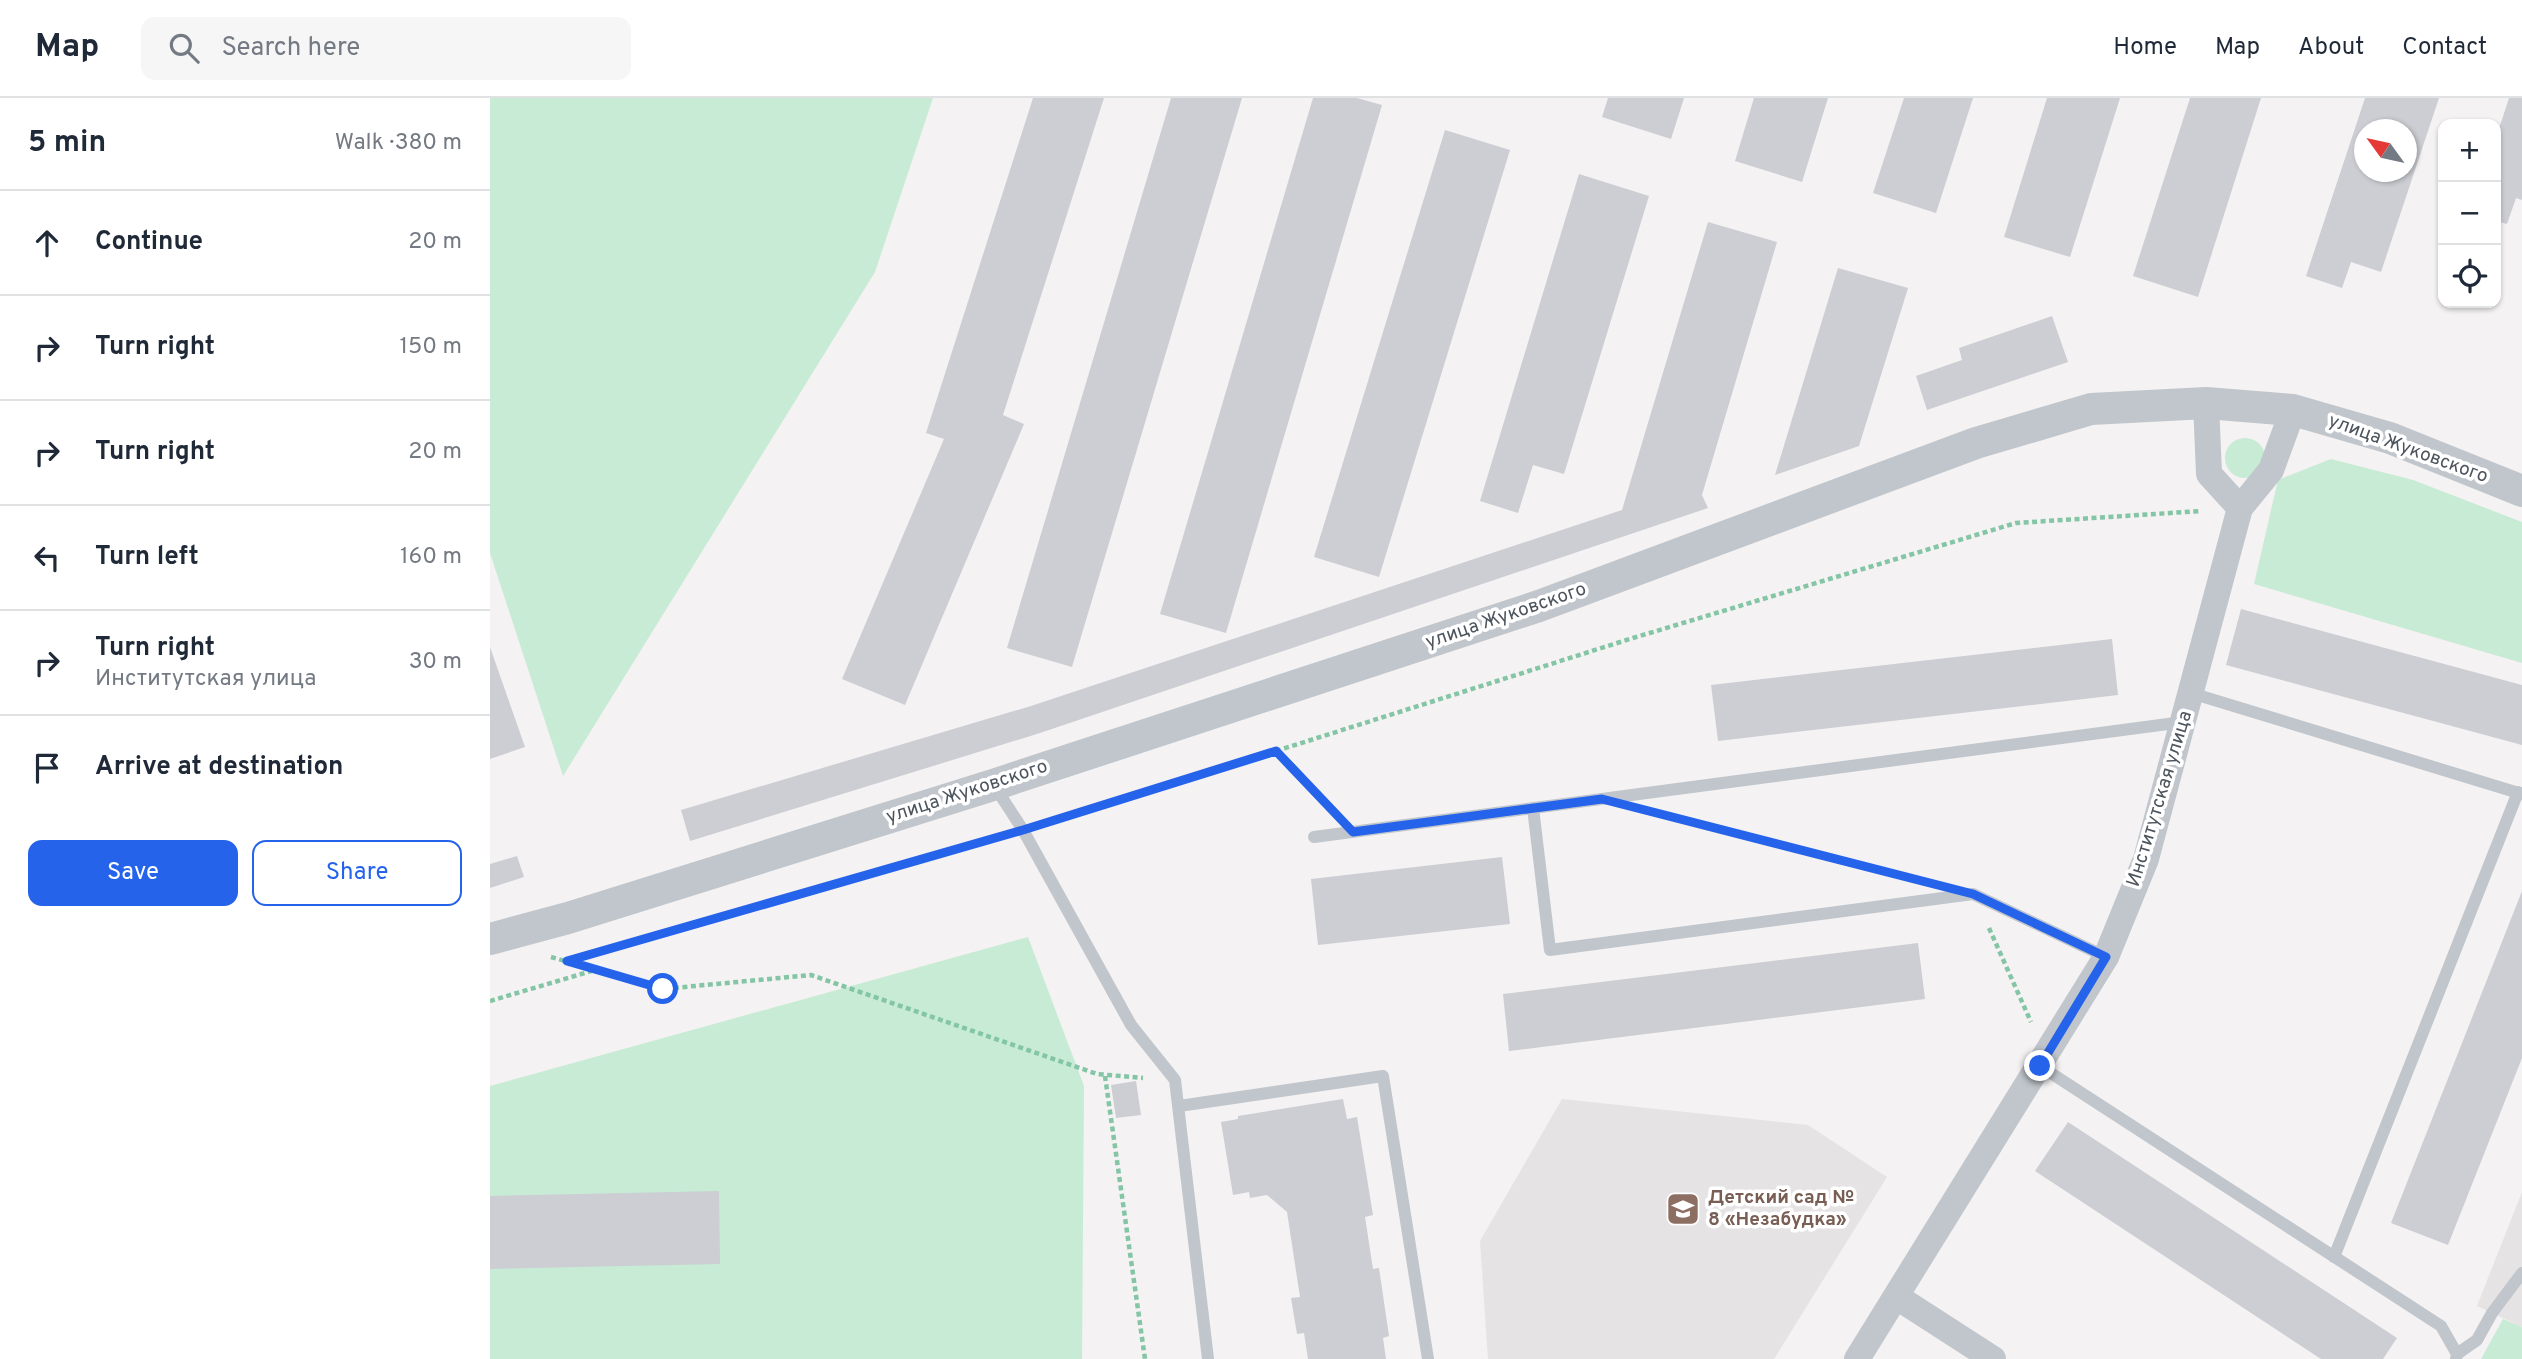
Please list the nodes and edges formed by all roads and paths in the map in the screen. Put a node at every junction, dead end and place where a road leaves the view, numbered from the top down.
1 (2206, 403) junction
2 (2293, 410) junction
3 (2522, 491) edge
4 (2240, 508) junction
5 (2191, 693) junction
6 (2183, 722) junction
7 (1276, 751) junction
8 (993, 785) junction
9 (2520, 793) edge
10 (1533, 808) junction
11 (1655, 813) dead end
12 (1023, 830) junction
13 (1353, 832) junction
14 (1314, 837) dead end
15 (1920, 880) dead end
16 (1973, 894) junction
17 (490, 939) edge
18 (542, 954) dead end
19 (2106, 957) junction
20 (567, 961) junction
21 (596, 969) junction
22 (490, 1001) edge
23 (2032, 1024) dead end
24 (2040, 1066) junction
25 (1179, 1106) junction
26 (2334, 1257) junction
27 (2522, 1273) edge
28 (1897, 1297) junction
29 (2456, 1356) edge
30 (1145, 1359) edge
31 (1208, 1359) edge
32 (1428, 1359) edge
33 (1857, 1359) edge
34 (1993, 1359) edge

1 - 2 street, улица Жуковского
1 - 4 street
1 - 8 street, улица Жуковского
2 - 3 street, улица Жуковского
2 - 4 street
4 - 5 street, Институтская улица
4 - 7 path
5 - 6 street, Институтская улица
5 - 9 lane
6 - 10 lane
6 - 19 street, Институтская улица
7 - 12 path
7 - 13 path
8 - 12 lane
8 - 17 street, улица Жуковского
9 - 26 lane
10 - 13 lane
10 - 16 lane
11 - 15 path
12 - 20 path
12 - 25 lane
13 - 14 lane
16 - 19 lane
16 - 23 path
18 - 20 path
19 - 24 street, Институтская улица
20 - 21 path
21 - 22 path
21 - 30 path
24 - 26 lane
24 - 28 street, Институтская улица
25 - 31 lane
25 - 32 lane
26 - 29 lane
27 - 29 lane
28 - 33 street, Институтская улица
28 - 34 street

